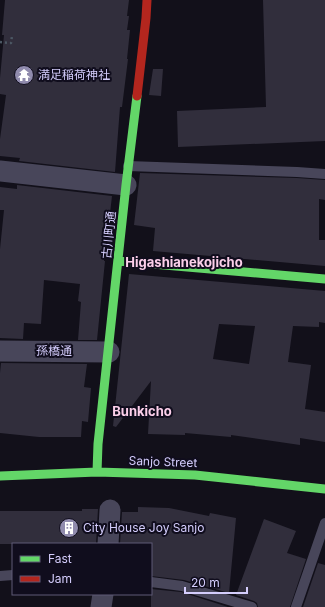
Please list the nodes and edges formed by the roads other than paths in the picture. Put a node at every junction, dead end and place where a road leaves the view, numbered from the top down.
1 (147, 0) edge
2 (0, 171) edge
3 (325, 174) edge
4 (127, 176) junction
5 (118, 261) junction
6 (325, 279) edge
7 (0, 351) edge
8 (109, 352) junction
9 (97, 472) junction
10 (0, 476) edge
11 (325, 489) edge
12 (110, 510) dead end
13 (325, 523) edge
14 (108, 543) edge
15 (12, 575) edge
16 (0, 576) edge
17 (152, 582) edge
18 (103, 595) edge
19 (100, 607) edge
20 (252, 607) edge
21 (296, 607) edge

1 - 4 street, 古川町通
2 - 4 street
3 - 4 lane
4 - 5 street, 古川町通
5 - 6 street
5 - 8 street, 古川町通
7 - 8 street, 孫橋通
8 - 9 street, 古川町通
9 - 10 street, Sanjo Street
9 - 11 street, Sanjo Street
12 - 14 street
13 - 21 lane
15 - 16 lane
17 - 20 lane
18 - 19 street

